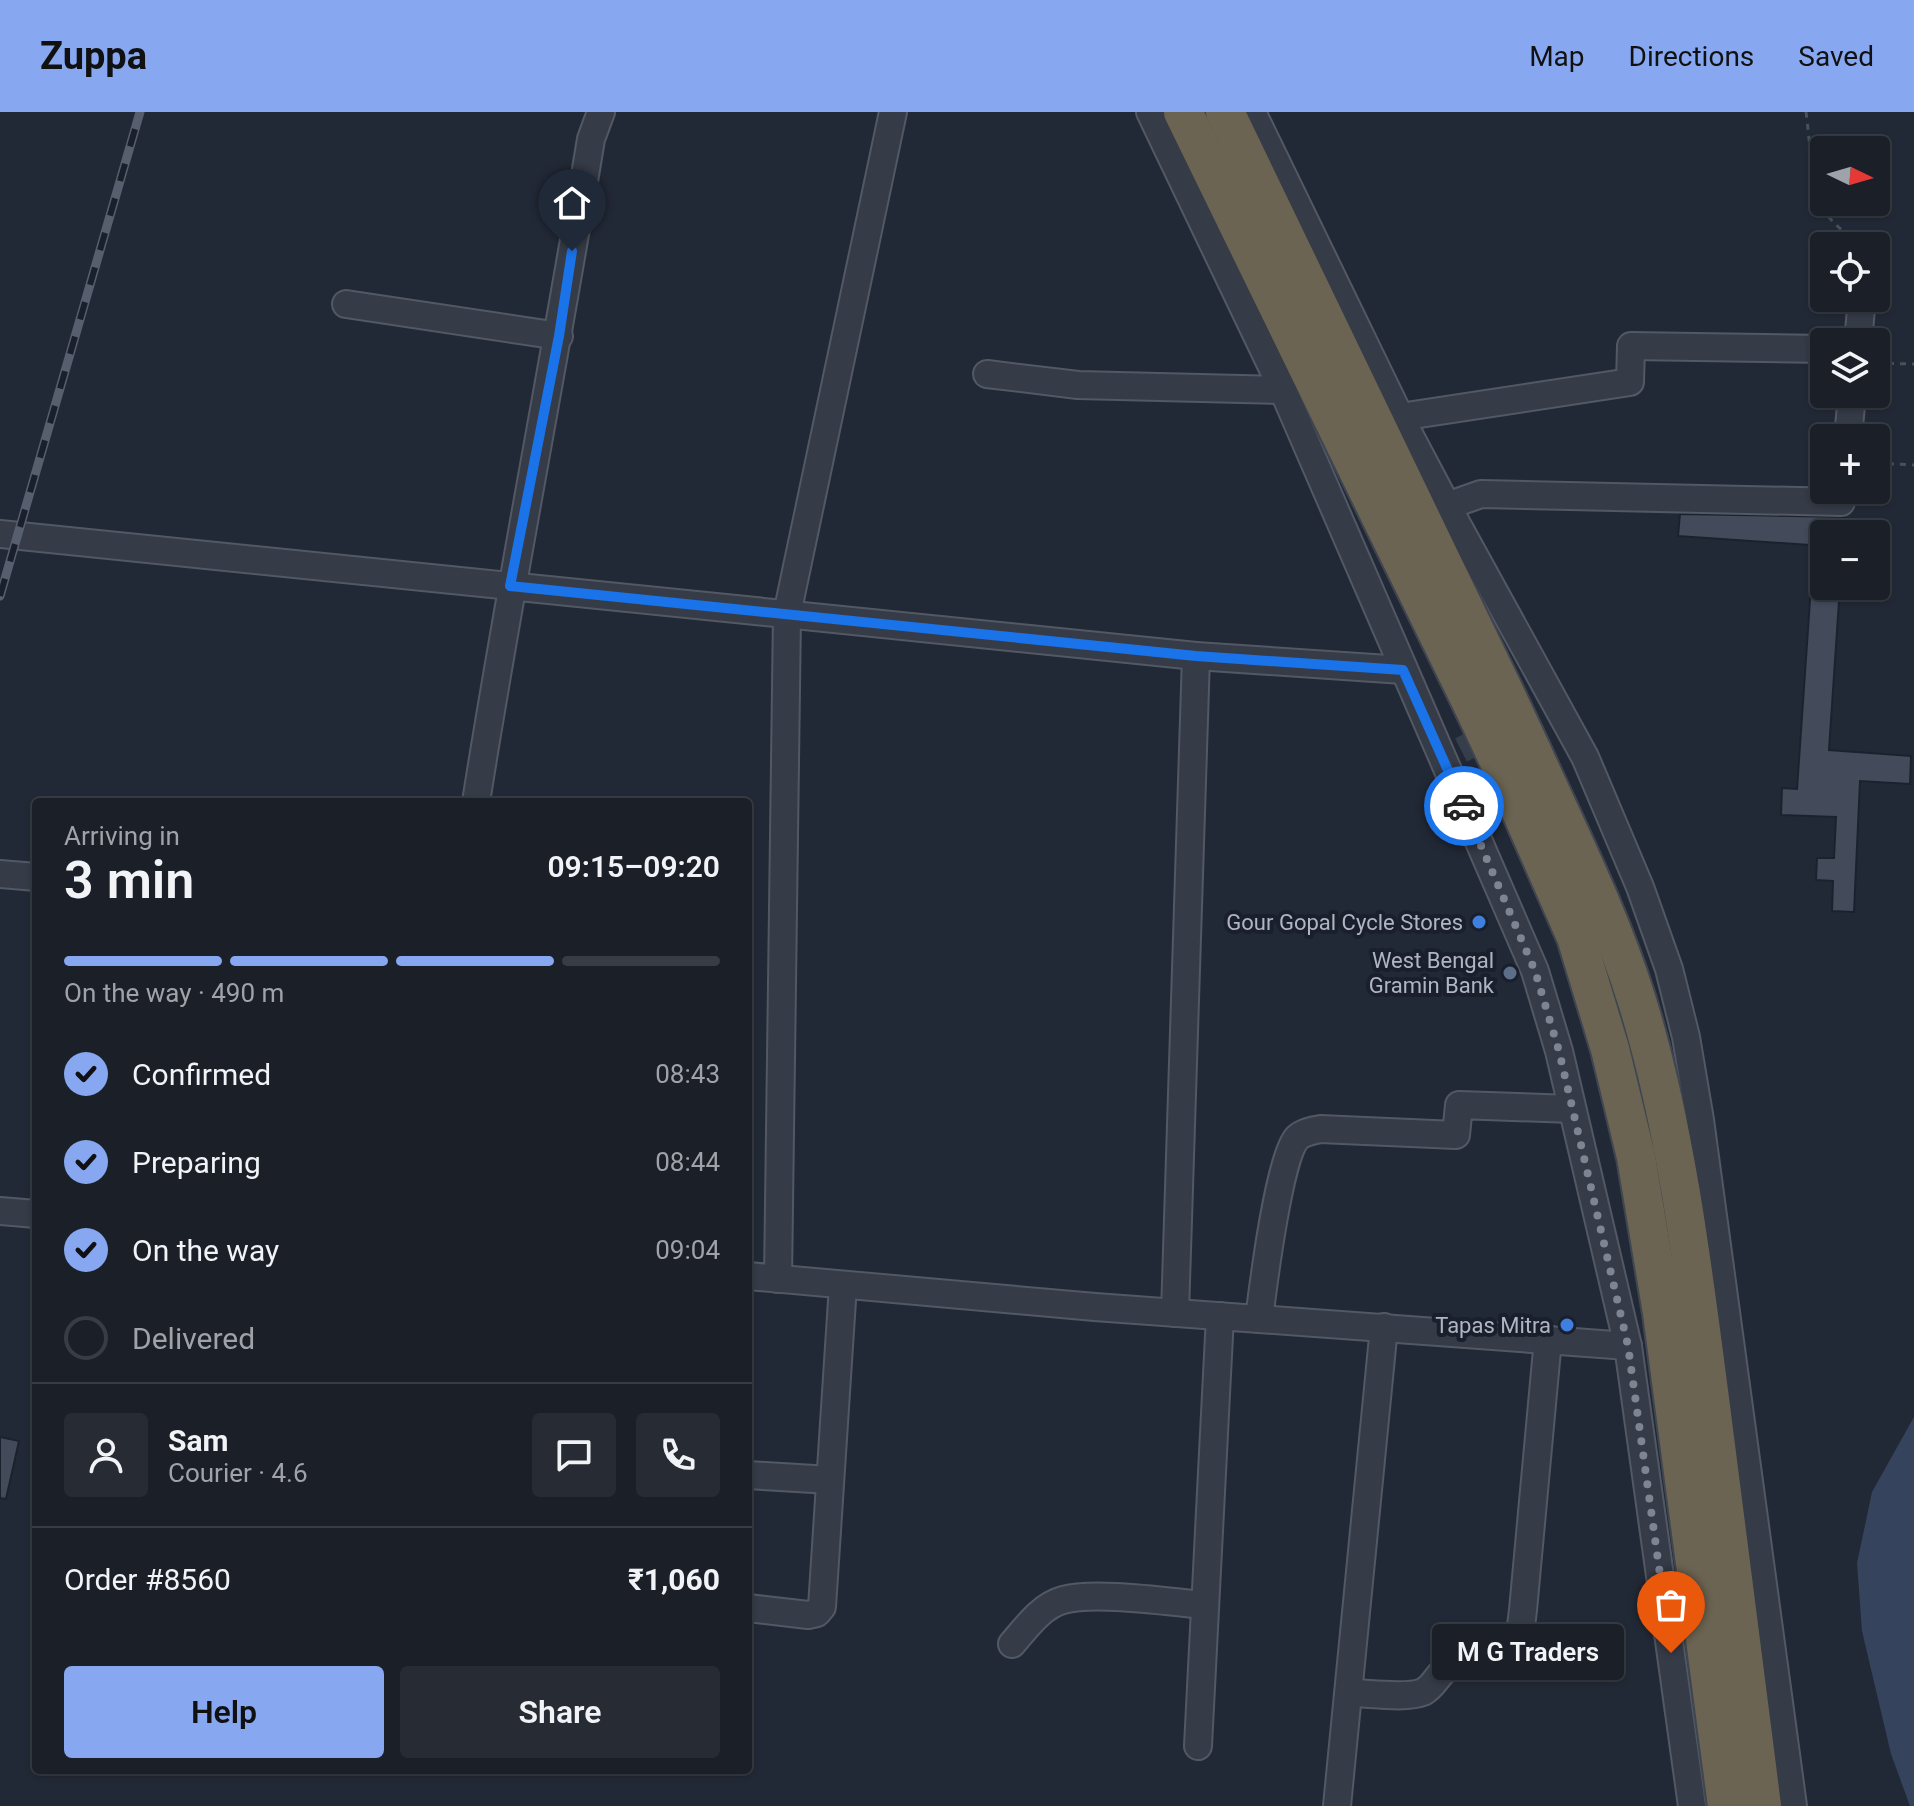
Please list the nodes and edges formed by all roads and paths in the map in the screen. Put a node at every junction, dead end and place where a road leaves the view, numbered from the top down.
1 (601, 112) edge
2 (893, 112) edge
3 (1150, 112) edge
4 (1183, 112) edge
5 (1806, 112) edge
6 (1251, 114) edge
7 (1844, 232) edge
8 (346, 304) dead end
9 (559, 336) junction
10 (1810, 349) edge
11 (1890, 363) edge
12 (1914, 364) edge
13 (987, 374) dead end
14 (1283, 390) junction
15 (1400, 417) junction
16 (1890, 464) edge
17 (1914, 465) edge
18 (1810, 501) edge
19 (1447, 506) junction
20 (0, 534) edge
21 (510, 586) junction
22 (787, 614) junction
23 (1196, 656) junction
24 (1403, 670) junction
25 (1555, 701) junction
26 (1507, 726) junction
27 (477, 798) edge
28 (0, 874) edge
29 (32, 877) edge
30 (1572, 1109) junction
31 (0, 1211) edge
32 (32, 1214) edge
33 (752, 1276) edge
34 (778, 1279) junction
35 (843, 1285) junction
36 (1175, 1313) junction
37 (1220, 1316) junction
38 (1259, 1319) junction
39 (1384, 1327) junction
40 (1548, 1339) junction
41 (1628, 1346) junction
42 (752, 1475) edge
43 (830, 1480) junction
44 (1205, 1605) junction
45 (752, 1608) edge
46 (1012, 1644) dead end
47 (1349, 1693) junction
48 (1198, 1746) dead end
49 (1337, 1806) edge
50 (1692, 1806) edge
51 (1727, 1806) edge
52 (1762, 1806) edge
53 (1793, 1806) edge

1 - 9 street
2 - 22 street
3 - 14 street
4 - 26 highway
5 - 7 path
6 - 15 street
6 - 26 highway
8 - 9 street
9 - 21 street
10 - 15 street
11 - 12 path
13 - 14 street
14 - 24 street
15 - 19 street
16 - 17 path
18 - 19 street
19 - 25 street
20 - 21 street
21 - 22 street
21 - 27 street
22 - 23 street
22 - 34 street
23 - 24 street
23 - 36 street
24 - 30 street
25 - 26 street
25 - 53 street
26 - 51 highway
26 - 52 highway
28 - 29 street
30 - 38 street
30 - 41 street
31 - 32 street
33 - 34 street
34 - 35 street
35 - 36 street
35 - 43 street
36 - 37 street
37 - 38 street
37 - 44 street
38 - 39 street
39 - 40 street
39 - 47 street
40 - 41 street
40 - 47 street
41 - 50 street
42 - 43 street
43 - 45 street
44 - 46 street
44 - 48 street
47 - 49 street

